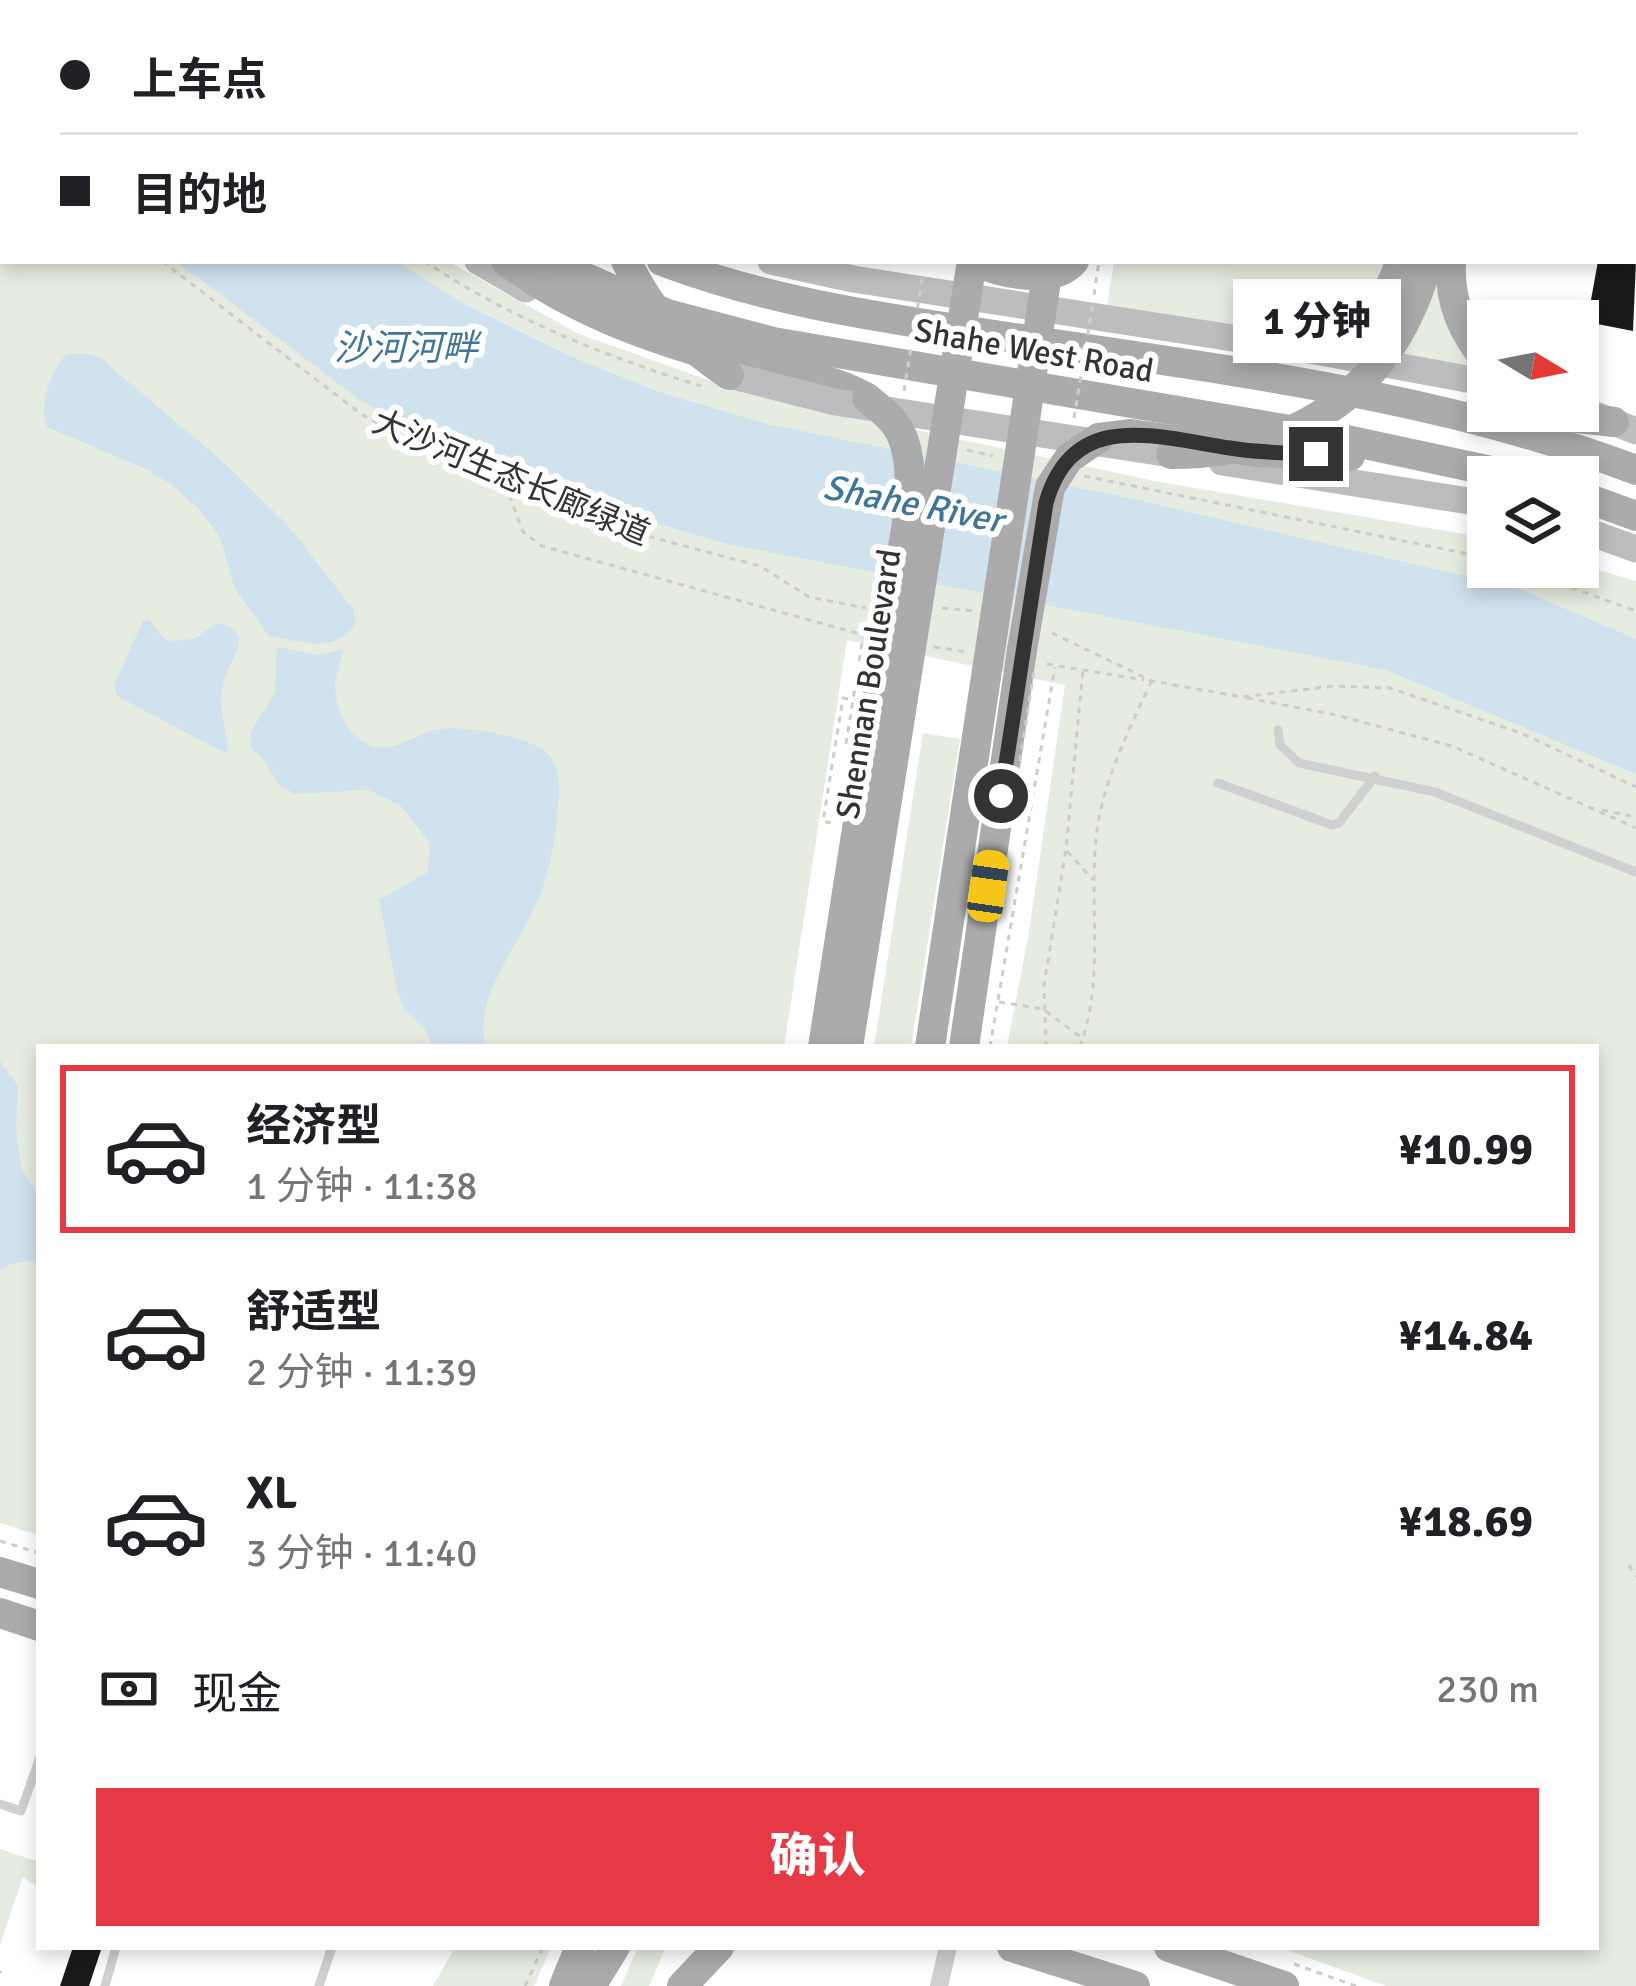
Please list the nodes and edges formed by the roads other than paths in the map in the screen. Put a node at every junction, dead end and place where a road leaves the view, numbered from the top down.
1 (483, 264) edge
2 (511, 264) edge
3 (555, 264) edge
4 (628, 264) edge
5 (671, 264) edge
6 (785, 264) edge
7 (972, 264) edge
8 (1071, 264) edge
9 (1399, 264) edge
10 (1427, 264) edge
11 (1450, 264) edge
12 (1048, 271) edge
13 (1467, 330) edge
14 (1298, 348) junction
15 (729, 375) junction
16 (1467, 379) edge
17 (1379, 397) junction
18 (1467, 406) edge
19 (1171, 454) junction
20 (1459, 461) junction
21 (1467, 463) edge
22 (1636, 470) edge
23 (1467, 501) edge
24 (1599, 503) edge
25 (1636, 516) edge
26 (1599, 536) edge
27 (1636, 549) edge
28 (1278, 730) dead end
29 (1375, 776) junction
30 (1218, 783) dead end
31 (1636, 872) edge
32 (823, 1044) edge
33 (848, 1044) edge
34 (930, 1044) edge
35 (964, 1044) edge
36 (0, 1572) edge
37 (36, 1584) edge
38 (0, 1613) edge
39 (36, 1625) edge
40 (36, 1768) edge
41 (0, 1804) edge
42 (115, 1950) edge
43 (331, 1950) edge
44 (579, 1950) edge
45 (614, 1950) edge
46 (694, 1950) edge
47 (716, 1950) edge
48 (947, 1950) edge
49 (1022, 1950) edge
50 (1182, 1950) edge
51 (1287, 1974) edge
52 (105, 1986) edge
53 (320, 1986) edge
54 (564, 1986) edge
55 (590, 1986) edge
56 (680, 1986) edge
57 (939, 1986) edge
58 (1136, 1986) edge

1 - 15 main road, bridge
2 - 32 main road, bridge
3 - 20 main road, Shahe West Road
4 - 15 main road, bridge
5 - 17 main road, Shahe West Road
6 - 14 main road
7 - 8 main road
7 - 33 main road, Shennan Boulevard, bridge
9 - 14 main road
10 - 19 main road, bridge
11 - 13 main road
12 - 34 main road, bridge
14 - 16 main road
15 - 19 main road, bridge
17 - 18 main road
17 - 22 main road, Shahe West Road
19 - 23 main road, bridge
20 - 21 main road, Shahe West Road
20 - 35 main road, bridge
24 - 25 main road
26 - 27 main road
28 - 29 lane
29 - 30 lane
29 - 31 lane
36 - 37 main road
38 - 39 main road
40 - 41 lane
42 - 52 lane
43 - 53 lane
44 - 54 main road
45 - 55 main road
46 - 56 main road
47 - 56 main road
48 - 57 street
49 - 58 main road
50 - 51 main road

